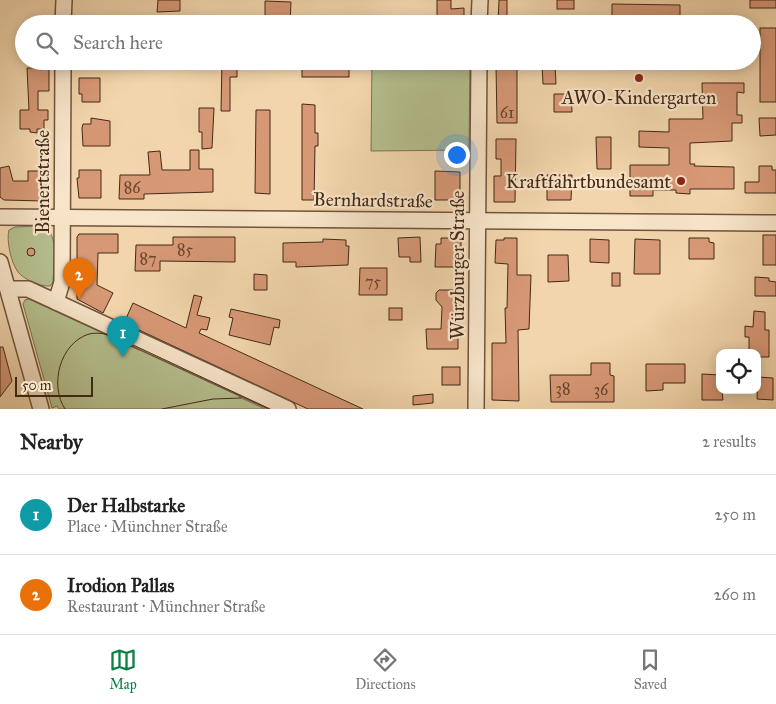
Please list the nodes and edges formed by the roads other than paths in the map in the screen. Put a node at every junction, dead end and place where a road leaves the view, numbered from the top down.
1 (64, 0) edge
2 (480, 0) edge
3 (63, 15) edge
4 (479, 15) edge
5 (63, 70) edge
6 (479, 70) edge
7 (0, 217) edge
8 (62, 217) junction
9 (478, 221) junction
10 (776, 223) edge
11 (0, 262) edge
12 (8, 289) junction
13 (56, 302) junction
14 (38, 408) edge
15 (288, 409) edge
16 (476, 409) edge

1 - 3 street
2 - 4 street
5 - 8 street, Bienertstraße
6 - 9 street, Würzburger Straße
7 - 8 street, Bernhardstraße
8 - 9 street, Bernhardstraße
8 - 13 street, Bienertstraße
9 - 10 street, Bernhardstraße
9 - 16 street, Würzburger Straße
11 - 12 street
12 - 13 street
12 - 14 street
13 - 15 street

